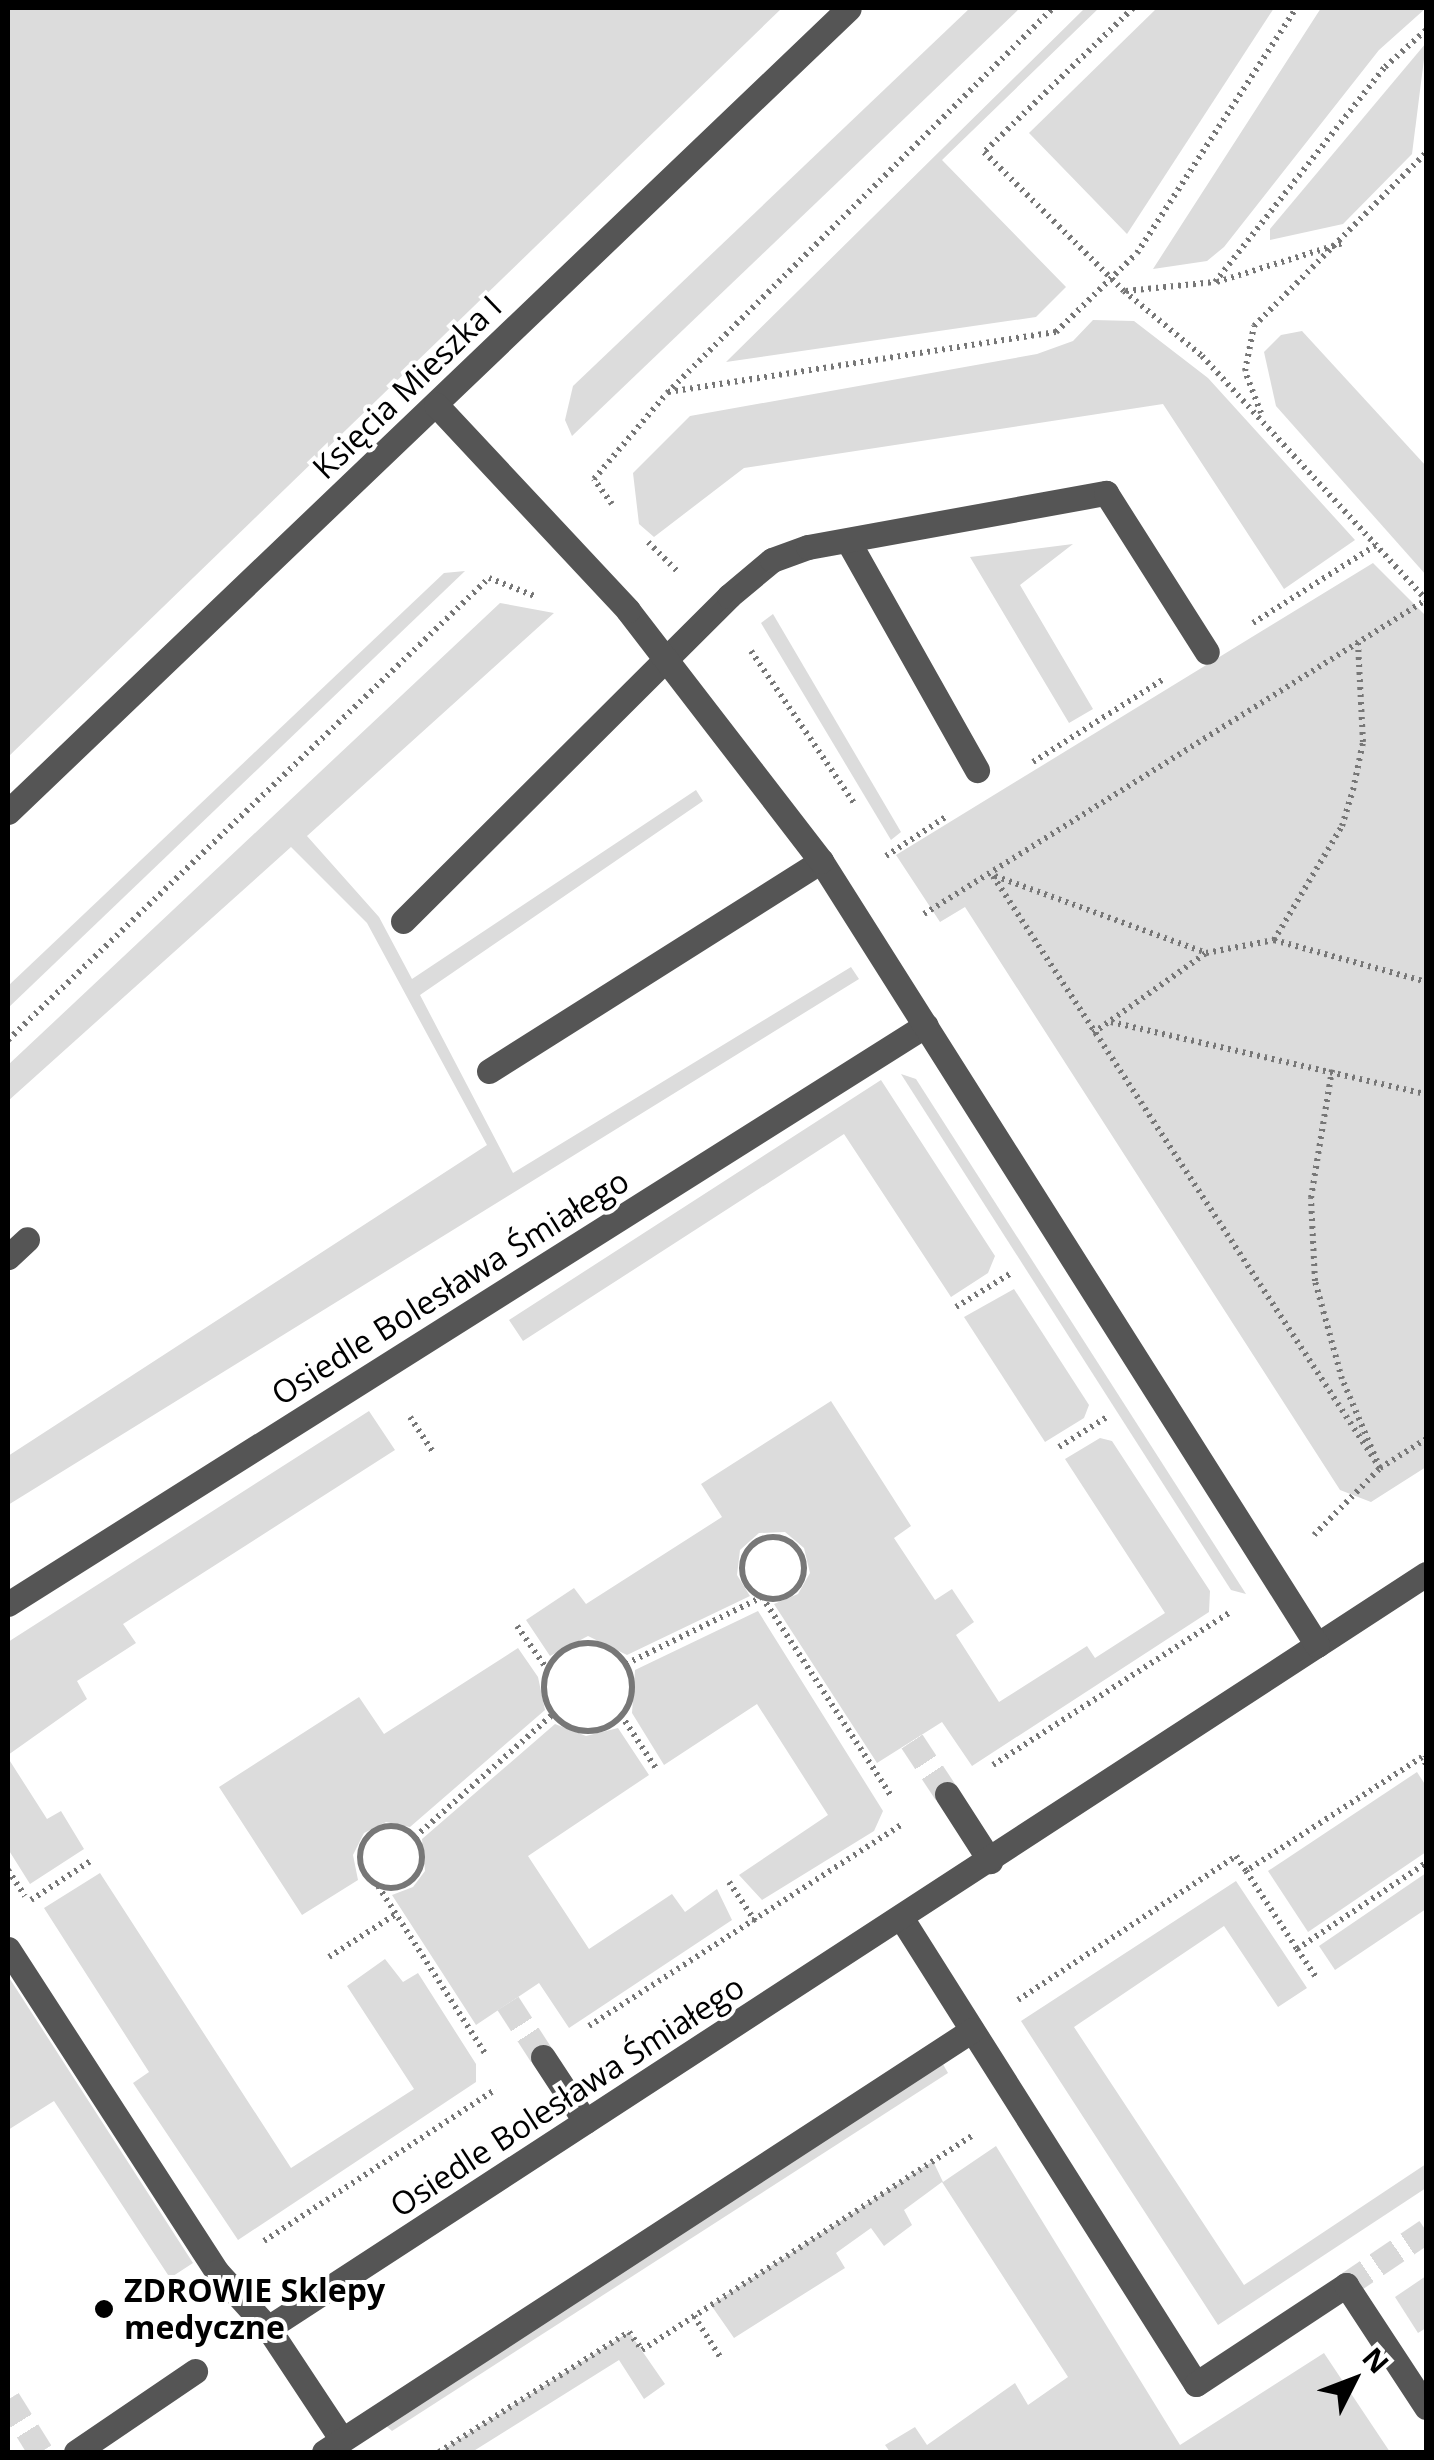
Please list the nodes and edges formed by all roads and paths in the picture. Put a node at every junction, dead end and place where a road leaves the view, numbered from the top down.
1 (850, 8) edge
2 (1053, 8) edge
3 (1134, 8) edge
4 (1296, 8) edge
5 (1426, 30) edge
6 (1426, 154) edge
7 (1346, 242) junction
8 (1112, 279) junction
9 (1215, 282) junction
10 (1124, 291) junction
11 (667, 393) junction
12 (436, 405) junction
13 (1263, 419) junction
14 (594, 479) dead end
15 (848, 541) junction
16 (1379, 543) junction
17 (1426, 600) edge
18 (555, 604) dead end
19 (1358, 643) junction
20 (1207, 652) junction
21 (666, 656) junction
22 (1026, 766) dead end
23 (978, 770) dead end
24 (960, 808) dead end
25 (8, 812) edge
26 (887, 855) junction
27 (820, 861) junction
28 (896, 870) dead end
29 (836, 887) junction
30 (916, 901) dead end
31 (404, 922) dead end
32 (1274, 940) junction
33 (1206, 953) junction
34 (1426, 982) edge
35 (1111, 1022) junction
36 (926, 1025) junction
37 (1094, 1034) junction
38 (8, 1040) edge
39 (1332, 1070) junction
40 (489, 1071) dead end
41 (1426, 1094) edge
42 (27, 1239) dead end
43 (1004, 1256) dead end
44 (8, 1257) edge
45 (1014, 1271) junction
46 (1024, 1287) dead end
47 (956, 1307) dead end
48 (1097, 1400) dead end
49 (1108, 1416) junction
50 (1118, 1432) dead end
51 (1426, 1439) edge
52 (1058, 1447) dead end
53 (1380, 1468) junction
54 (1426, 1574) edge
55 (1224, 1594) dead end
56 (762, 1597) junction
57 (8, 1604) edge
58 (516, 1626) dead end
59 (1317, 1645) junction
60 (626, 1664) junction
61 (546, 1669) junction
62 (552, 1714) junction
63 (621, 1716) junction
64 (1426, 1764) edge
65 (657, 1770) dead end
66 (947, 1794) junction
67 (907, 1821) junction
68 (415, 1837) junction
69 (990, 1861) junction
70 (1426, 1863) edge
71 (8, 1870) edge
72 (1246, 1871) junction
73 (729, 1882) dead end
74 (378, 1886) junction
75 (29, 1901) dead end
76 (396, 1914) junction
77 (902, 1919) junction
78 (755, 1921) junction
79 (8, 1948) edge
80 (1297, 1949) junction
81 (329, 1957) dead end
82 (1318, 1980) dead end
83 (972, 2030) junction
84 (543, 2057) junction
85 (504, 2083) junction
86 (1019, 2105) junction
87 (585, 2122) junction
88 (218, 2272) junction
89 (694, 2316) junction
90 (268, 2328) junction
91 (722, 2360) dead end
92 (195, 2372) dead end
93 (1426, 2408) edge
94 (333, 2446) edge
95 (76, 2452) edge
96 (439, 2452) edge

1 - 12 street, Księcia Mieszka I
2 - 11 path
3 - 8 path
4 - 8 path
5 - 9 path
6 - 7 path
7 - 9 path
7 - 13 path
8 - 10 path
8 - 11 path
9 - 10 path
10 - 13 path
11 - 14 path
12 - 21 street
12 - 25 street, Księcia Mieszka I
13 - 16 path
15 - 20 street
15 - 21 street
15 - 23 street
16 - 17 path
16 - 20 path
17 - 19 path
18 - 38 path
19 - 30 path
19 - 32 path
20 - 22 path
21 - 27 street
21 - 31 street
24 - 26 path
26 - 28 path
26 - 29 path
27 - 29 street
27 - 40 street
29 - 36 street
32 - 33 path
32 - 34 path
33 - 35 path
33 - 37 path
35 - 37 path
35 - 39 path
36 - 57 street, Osiedle Bolesława Śmiałego
36 - 59 street
37 - 53 path
39 - 41 path
39 - 53 path
42 - 44 street
43 - 45 path
45 - 46 path
45 - 47 path
48 - 49 path
49 - 50 path
49 - 52 path
51 - 53 path
54 - 59 street, Osiedle Bolesława Śmiałego
55 - 66 path
56 - 56 path
56 - 60 path
56 - 67 path
58 - 61 path
59 - 69 street, Osiedle Bolesława Śmiałego
60 - 61 path
60 - 63 path
61 - 62 path
62 - 63 path
62 - 68 path
63 - 65 path
64 - 72 path
66 - 67 path
66 - 69 street
67 - 78 path
68 - 74 path
68 - 74 path
69 - 77 street, Osiedle Bolesława Śmiałego
70 - 80 path
71 - 75 path
72 - 80 path
72 - 83 path
73 - 78 path
74 - 76 path
76 - 81 path
76 - 85 path
77 - 83 street
77 - 87 street, Osiedle Bolesława Śmiałego
78 - 84 path
79 - 88 street
80 - 82 path
83 - 86 street
83 - 94 street
84 - 85 path
84 - 87 street
85 - 88 path
86 - 89 path
86 - 93 street
87 - 90 street, Osiedle Bolesława Śmiałego
88 - 90 street
89 - 91 path
89 - 96 path
90 - 94 street
92 - 95 street

